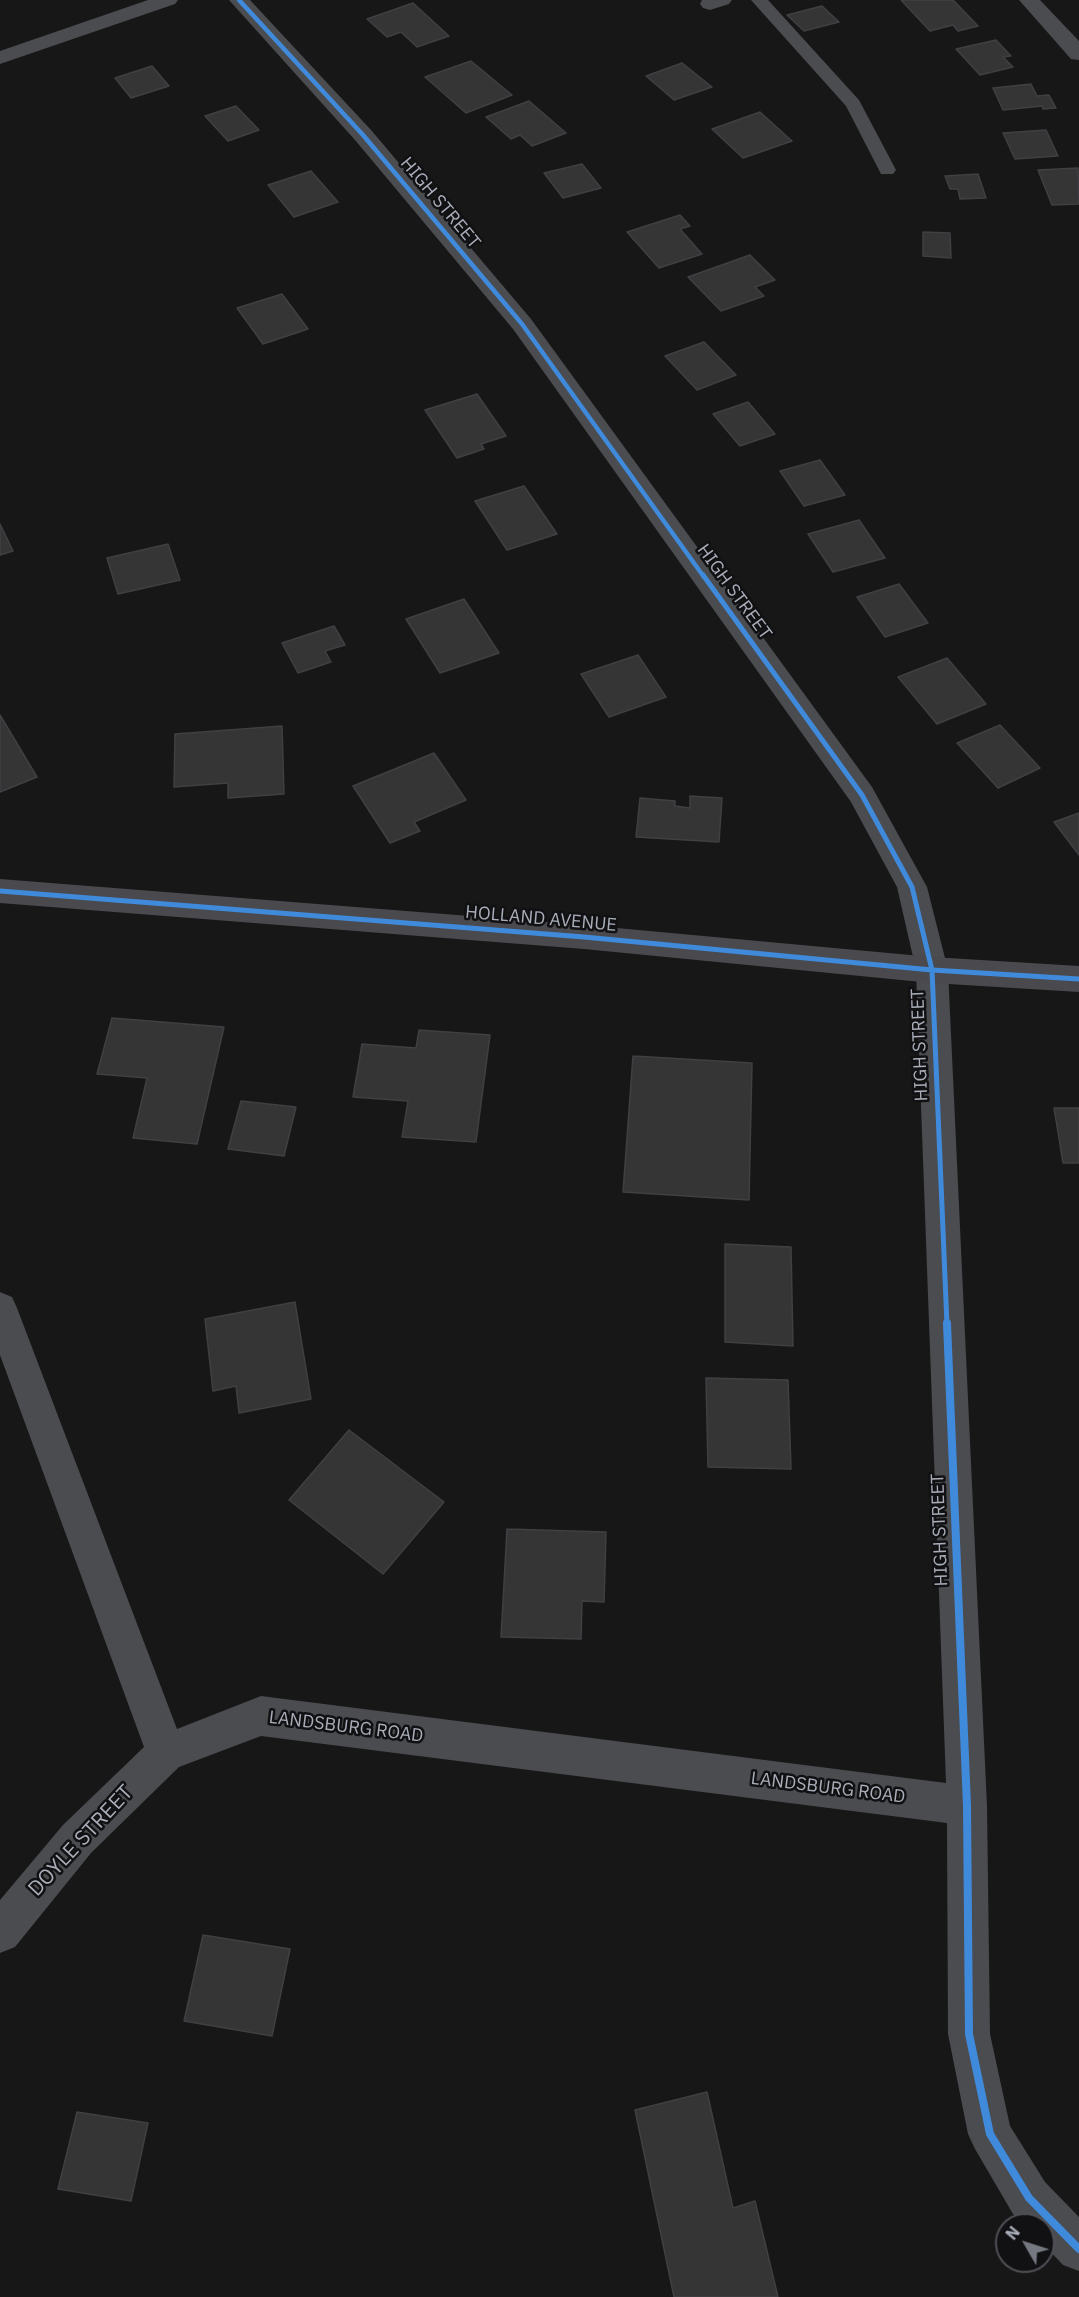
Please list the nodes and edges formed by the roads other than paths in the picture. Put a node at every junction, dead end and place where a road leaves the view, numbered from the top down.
1 (168, 0) edge
2 (239, 0) edge
3 (759, 0) edge
4 (1029, 0) edge
5 (1079, 54) edge
6 (0, 58) edge
7 (887, 170) dead end
8 (0, 891) edge
9 (932, 970) junction
10 (1079, 979) edge
11 (0, 1308) edge
12 (166, 1753) junction
13 (967, 1806) junction
14 (0, 1932) edge
15 (1079, 2249) edge

1 - 6 street
2 - 9 street, HIGH STREET
3 - 7 lane
4 - 5 street
8 - 9 street, HOLLAND AVENUE
9 - 10 street, HOLLAND AVENUE
9 - 13 street, HIGH STREET
11 - 12 street
12 - 13 street, LANDSBURG ROAD
12 - 14 street, DOYLE STREET
13 - 15 street, HIGH STREET

